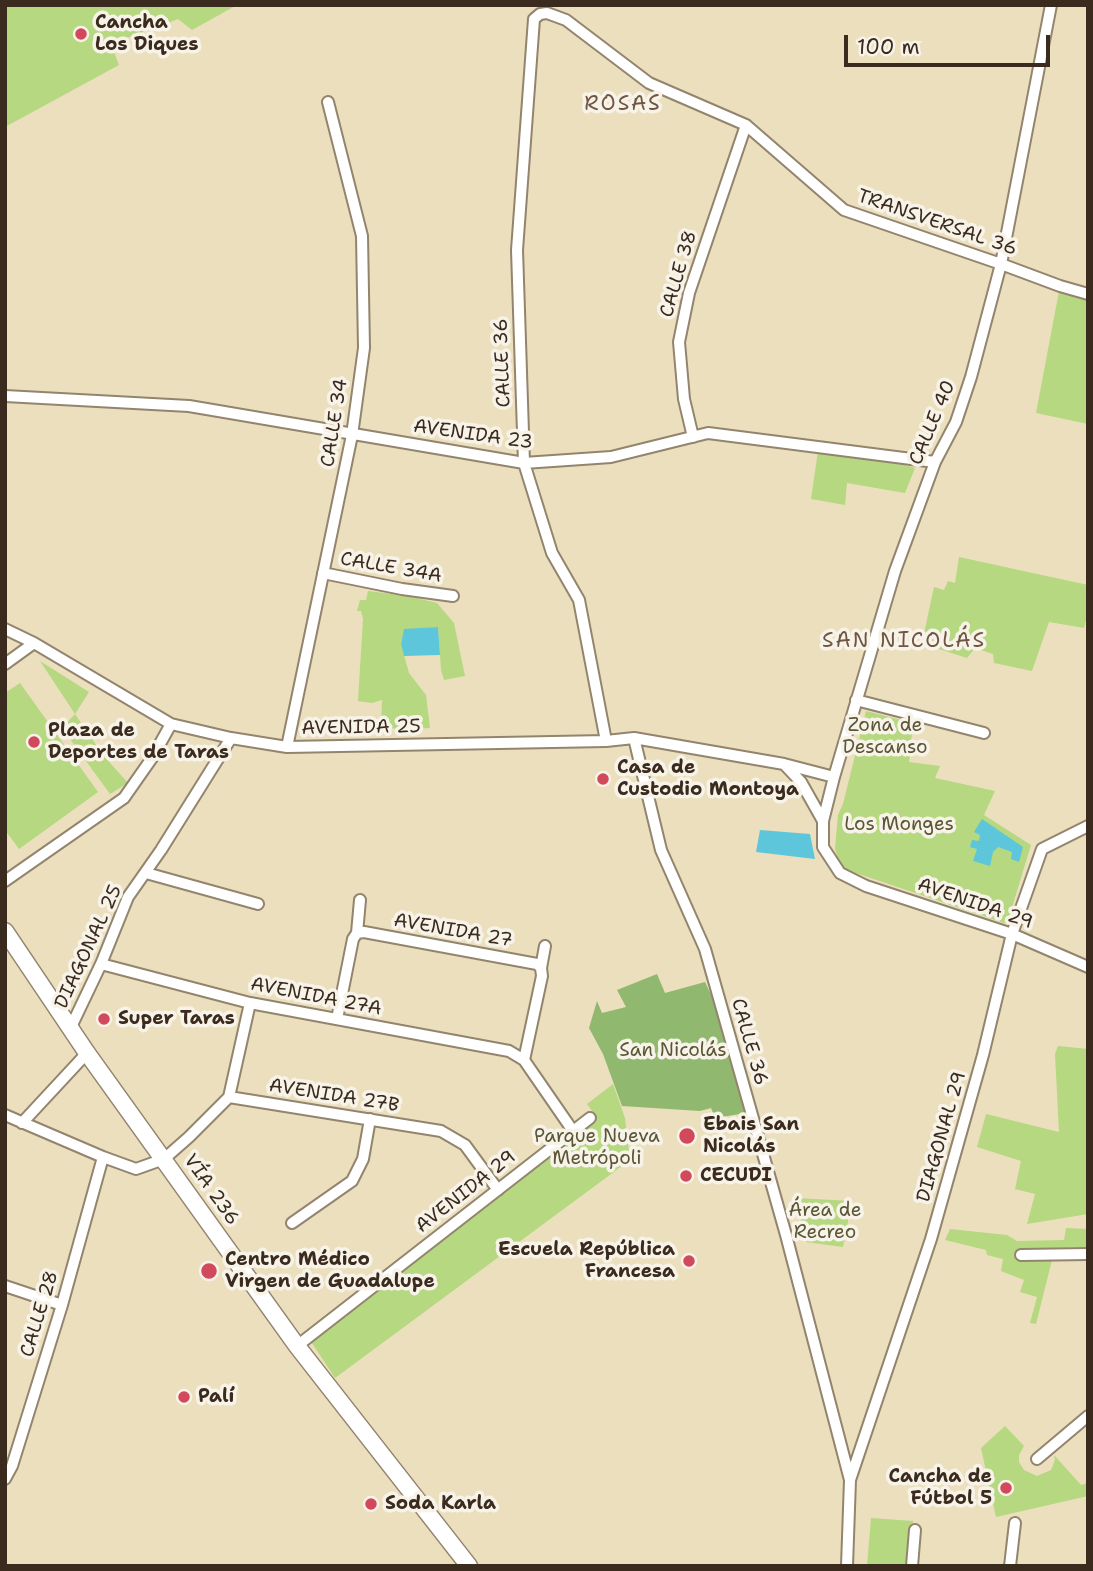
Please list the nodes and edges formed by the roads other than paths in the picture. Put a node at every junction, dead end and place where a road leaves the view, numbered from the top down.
1 (1051, 5) edge
2 (540, 14) joint
3 (328, 102) dead end
4 (746, 125) junction
5 (1001, 264) junction
6 (1088, 294) edge
7 (5, 396) edge
8 (352, 435) junction
9 (693, 437) junction
10 (935, 461) junction
11 (524, 463) junction
12 (323, 573) junction
13 (453, 596) dead end
14 (5, 629) edge
15 (34, 642) junction
16 (5, 664) edge
17 (856, 700) junction
18 (171, 724) junction
19 (984, 733) dead end
20 (231, 738) junction
21 (634, 738) junction
22 (606, 741) junction
23 (287, 747) junction
24 (784, 764) junction
25 (834, 777) junction
26 (823, 821) junction
27 (1088, 826) edge
28 (823, 847) joint
29 (146, 873) junction
30 (5, 881) edge
31 (360, 900) dead end
32 (258, 904) dead end
33 (5, 931) edge
34 (357, 933) junction
35 (1012, 933) junction
36 (545, 946) dead end
37 (101, 964) junction
38 (1088, 967) edge
39 (541, 968) junction
40 (250, 1003) junction
41 (337, 1019) junction
42 (71, 1029) junction
43 (87, 1053) junction
44 (524, 1060) junction
45 (229, 1097) junction
46 (5, 1115) edge
47 (590, 1118) dead end
48 (370, 1119) junction
49 (22, 1123) junction
50 (573, 1132) junction
51 (103, 1157) junction
52 (163, 1159) junction
53 (498, 1190) junction
54 (292, 1223) dead end
55 (1088, 1254) edge
56 (1021, 1255) dead end
57 (5, 1286) edge
58 (62, 1305) junction
59 (297, 1346) junction
60 (1088, 1416) edge
61 (1037, 1459) dead end
62 (5, 1479) edge
63 (850, 1480) junction
64 (1015, 1523) dead end
65 (915, 1530) dead end
66 (469, 1566) edge
67 (847, 1566) edge
68 (912, 1566) edge
69 (1010, 1566) edge

1 - 5 street, CALLE 40
2 - 4 street, TRANSVERSAL 36
2 - 11 street, CALLE 36
3 - 8 street, CALLE 34
4 - 5 street, TRANSVERSAL 36
4 - 9 street, CALLE 38
5 - 6 street, TRANSVERSAL 36
5 - 10 street, CALLE 40
7 - 8 street, AVENIDA 23
8 - 11 street, AVENIDA 23
8 - 12 street, CALLE 34
9 - 10 street, AVENIDA 23
9 - 11 street, AVENIDA 23
10 - 17 street, CALLE 40
11 - 22 street, CALLE 36
12 - 13 street, CALLE 34A
12 - 23 street, CALLE 34
14 - 15 street, AVENIDA 25
15 - 16 street
15 - 18 street, AVENIDA 25
17 - 19 street
17 - 25 street, CALLE 40
18 - 20 street, AVENIDA 25
18 - 30 street
20 - 23 street, AVENIDA 25
20 - 29 street, DIAGONAL 25
21 - 22 street, AVENIDA 25
21 - 24 street, AVENIDA 25
21 - 63 street, CALLE 36
22 - 23 street, AVENIDA 25
24 - 25 street, AVENIDA 25
24 - 26 street
25 - 26 street, CALLE 40
26 - 28 street, CALLE 40
27 - 35 street, DIAGONAL 29
28 - 35 street, AVENIDA 29
29 - 32 street
29 - 37 street, DIAGONAL 25
31 - 34 street
33 - 42 main road, VÍA 236
34 - 39 street, AVENIDA 27
34 - 41 street
35 - 38 street, AVENIDA 29
35 - 63 street, DIAGONAL 29
36 - 39 street
37 - 40 street, AVENIDA 27A
37 - 42 street, DIAGONAL 25
39 - 44 street
40 - 41 street, AVENIDA 27A
40 - 45 street
41 - 44 street, AVENIDA 27A
42 - 43 main road, VÍA 236
43 - 49 street
43 - 52 main road, VÍA 236
44 - 50 street
45 - 48 street, AVENIDA 27B
45 - 52 street
46 - 49 street
47 - 50 street, AVENIDA 29
48 - 53 street, AVENIDA 27B
48 - 54 street
49 - 51 street
50 - 53 street, AVENIDA 29
51 - 52 street
51 - 58 street, CALLE 28
52 - 59 main road, VÍA 236
53 - 59 street, AVENIDA 29
55 - 56 street
57 - 58 street
58 - 62 street, CALLE 28
59 - 66 main road, VÍA 236
60 - 61 street
63 - 67 street, CALLE 36
64 - 69 street
65 - 68 street

